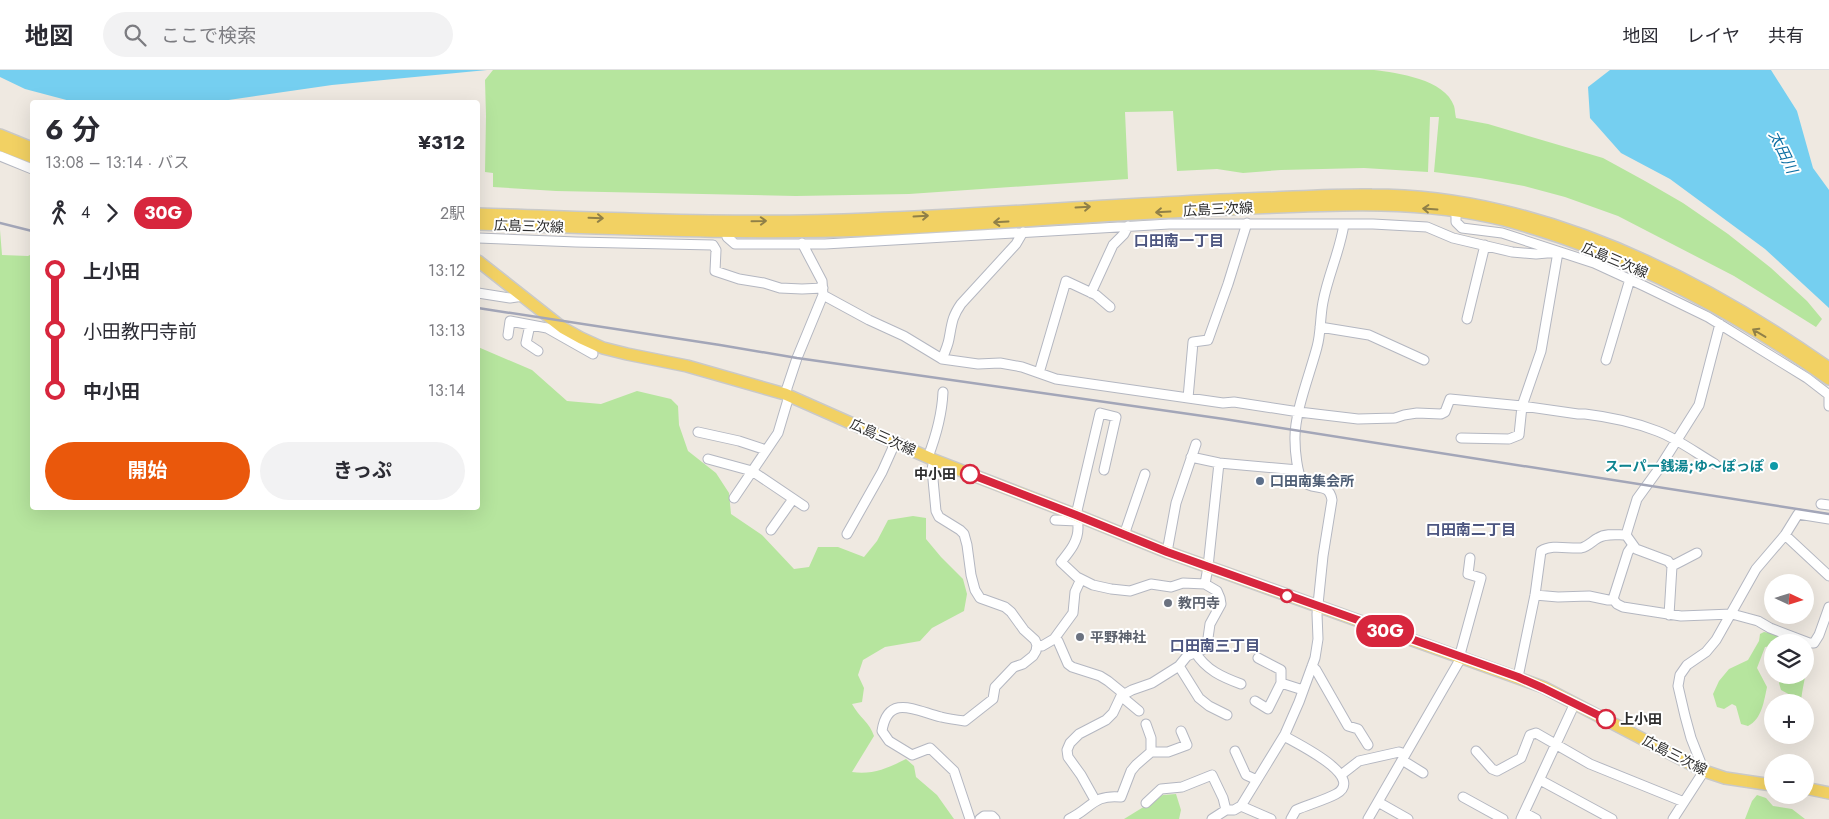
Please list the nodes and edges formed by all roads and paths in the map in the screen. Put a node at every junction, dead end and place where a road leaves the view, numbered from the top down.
1 (0, 135) edge
2 (0, 145) edge
3 (30, 147) edge
4 (0, 156) edge
5 (30, 156) edge
6 (30, 168) edge
7 (1456, 207) junction
8 (480, 214) edge
9 (480, 224) edge
10 (1247, 224) junction
11 (1344, 224) junction
12 (726, 226) junction
13 (1128, 226) junction
14 (1023, 232) junction
15 (480, 238) edge
16 (802, 243) junction
17 (1485, 245) junction
18 (1558, 252) junction
19 (480, 263) edge
20 (1630, 280) junction
21 (823, 292) junction
22 (1091, 292) junction
23 (480, 293) edge
24 (523, 296) junction
25 (1110, 307) dead end
26 (1467, 320) dead end
27 (1720, 324) junction
28 (530, 325) junction
29 (1320, 327) junction
30 (508, 335) dead end
31 (571, 336) junction
32 (538, 351) dead end
33 (593, 354) dead end
34 (942, 359) junction
35 (1424, 360) dead end
36 (1606, 360) dead end
37 (1829, 368) edge
38 (1039, 373) junction
39 (1829, 379) edge
40 (943, 392) dead end
41 (787, 395) junction
42 (1829, 396) edge
43 (1188, 398) junction
44 (1522, 406) junction
45 (1829, 406) edge
46 (1299, 412) junction
47 (698, 432) dead end
48 (1461, 438) dead end
49 (1676, 440) junction
50 (895, 443) junction
51 (1196, 444) dead end
52 (766, 450) junction
53 (708, 458) dead end
54 (1191, 458) junction
55 (931, 459) junction
56 (1219, 463) junction
57 (1715, 464) dead end
58 (1104, 470) dead end
59 (1298, 470) junction
60 (752, 471) junction
61 (1145, 474) dead end
62 (734, 498) dead end
63 (793, 499) junction
64 (804, 506) dead end
65 (1077, 517) junction
66 (1829, 519) edge
67 (1055, 520) dead end
68 (771, 530) dead end
69 (847, 534) dead end
70 (1124, 535) junction
71 (1626, 535) junction
72 (1785, 535) junction
73 (1633, 545) junction
74 (1167, 552) junction
75 (1697, 553) dead end
76 (1470, 558) dead end
77 (1672, 566) junction
78 (1208, 567) junction
79 (1829, 576) edge
80 (1081, 579) junction
81 (1205, 584) junction
82 (1535, 595) junction
83 (1613, 599) junction
84 (1318, 607) junction
85 (1829, 607) edge
86 (1732, 614) junction
87 (1669, 615) junction
88 (1054, 639) junction
89 (1037, 645) junction
90 (1195, 652) junction
91 (1258, 658) dead end
92 (1460, 658) junction
93 (1179, 666) junction
94 (1312, 666) junction
95 (1518, 677) junction
96 (1281, 683) junction
97 (1241, 684) dead end
98 (1303, 690) junction
99 (1123, 695) junction
100 (1255, 701) dead end
101 (1576, 703) junction
102 (1139, 711) dead end
103 (1227, 715) dead end
104 (1146, 724) dead end
105 (1181, 731) dead end
106 (1284, 736) junction
107 (1368, 745) dead end
108 (1556, 745) junction
109 (1235, 751) dead end
110 (1476, 751) dead end
111 (1151, 752) junction
112 (1403, 757) junction
113 (1704, 770) junction
114 (1423, 772) dead end
115 (1341, 775) junction
116 (1257, 780) junction
117 (1540, 780) junction
118 (1764, 783) edge
119 (1814, 790) edge
120 (1829, 793) edge
121 (1463, 797) dead end
122 (1095, 800) junction
123 (1146, 802) dead end
124 (1378, 802) junction
125 (1684, 802) junction
126 (1241, 806) junction
127 (1226, 810) junction
128 (1523, 816) edge
129 (970, 819) edge
130 (980, 819) edge
131 (995, 819) edge
132 (1069, 819) edge
133 (1212, 819) edge
134 (1271, 819) edge
135 (1291, 819) edge
136 (1368, 819) edge
137 (1408, 819) edge
138 (1503, 819) edge
139 (1536, 819) edge
140 (1612, 819) edge
141 (1673, 819) edge

1 - 3 main road
2 - 5 main road
4 - 6 street
7 - 12 main road, 広島三次線
7 - 18 street
7 - 37 main road, 広島三次線
39 -> 7 main road, 広島三次線
8 -> 12 main road, 広島三次線
9 - 12 main road, 広島三次線
10 - 11 street
10 - 13 street
10 - 43 street
11 - 17 street
11 - 29 street
12 - 16 street
13 - 14 street
13 - 22 street
14 - 16 street
14 - 34 street
15 - 21 street
16 - 21 street
17 - 18 street
17 - 26 street
18 - 20 street
18 - 44 street
19 - 24 main road, 広島三次線
20 - 27 street
20 - 36 street
21 - 34 street
21 - 41 street
22 - 25 street
22 - 38 street
23 - 24 street
24 - 31 main road, 広島三次線
27 - 42 street
27 - 49 street
28 - 30 street
28 - 31 street
28 - 32 street
29 - 35 street
29 - 46 street
31 - 33 street
31 - 41 main road, 広島三次線
34 - 38 street
38 - 43 street
40 - 55 street
41 - 50 main road, 広島三次線
41 - 52 street
42 - 45 street
43 - 46 street
44 - 46 street
44 - 48 street
44 - 49 street
46 - 59 street
47 - 52 street
49 - 57 street
49 - 71 street
50 - 55 main road, 広島三次線
50 - 69 street
51 - 54 street
52 - 60 street
53 - 60 street
54 - 56 street
54 - 74 street
55 - 65 main road, 広島三次線
55 - 89 street
56 - 59 street
56 - 78 street
58 - 65 street
59 - 84 street
60 - 62 street
60 - 63 street
61 - 70 street
63 - 64 street
63 - 68 street
65 - 67 street
65 - 70 main road, 広島三次線
65 - 80 street
66 - 72 street
70 - 74 main road, 広島三次線
71 - 73 street
71 - 82 street
72 - 79 street
72 - 86 street
73 - 77 street
73 - 83 street
74 - 78 main road, 広島三次線
75 - 77 street
76 - 92 street
77 - 87 street
78 - 81 street
78 - 84 main road, 広島三次線
80 - 81 street
80 - 88 street
81 - 90 street
82 - 83 street
82 - 95 street
83 - 87 street
84 - 92 main road, 広島三次線
84 - 94 street
85 - 86 street
86 - 87 street
86 - 113 street
88 - 89 street
88 - 99 street
89 - 129 street
90 - 93 street
90 - 97 street
91 - 96 street
92 - 95 main road, 広島三次線
92 - 112 street
93 - 99 street
93 - 103 street
94 - 98 street
94 - 107 street
95 - 101 main road, 広島三次線
96 - 98 street
96 - 100 street
98 - 106 street
99 - 102 street
99 - 122 street
101 - 108 street
101 - 113 main road, 広島三次線
104 - 111 street
105 - 111 street
106 - 115 street
106 - 116 street
108 - 110 street
108 - 117 street
108 - 125 street
109 - 116 street
111 - 122 street
112 - 114 street
112 - 115 street
112 - 124 street
113 - 118 main road, 広島三次線
113 - 125 street
115 - 135 street
116 - 126 street
117 - 128 street
117 - 140 street
119 - 120 main road
121 - 138 street
122 - 132 street
123 - 127 street
124 - 136 street
124 - 137 street
125 - 141 street
126 - 127 street
126 - 134 street
127 - 133 street
128 - 139 street
130 - 131 street

